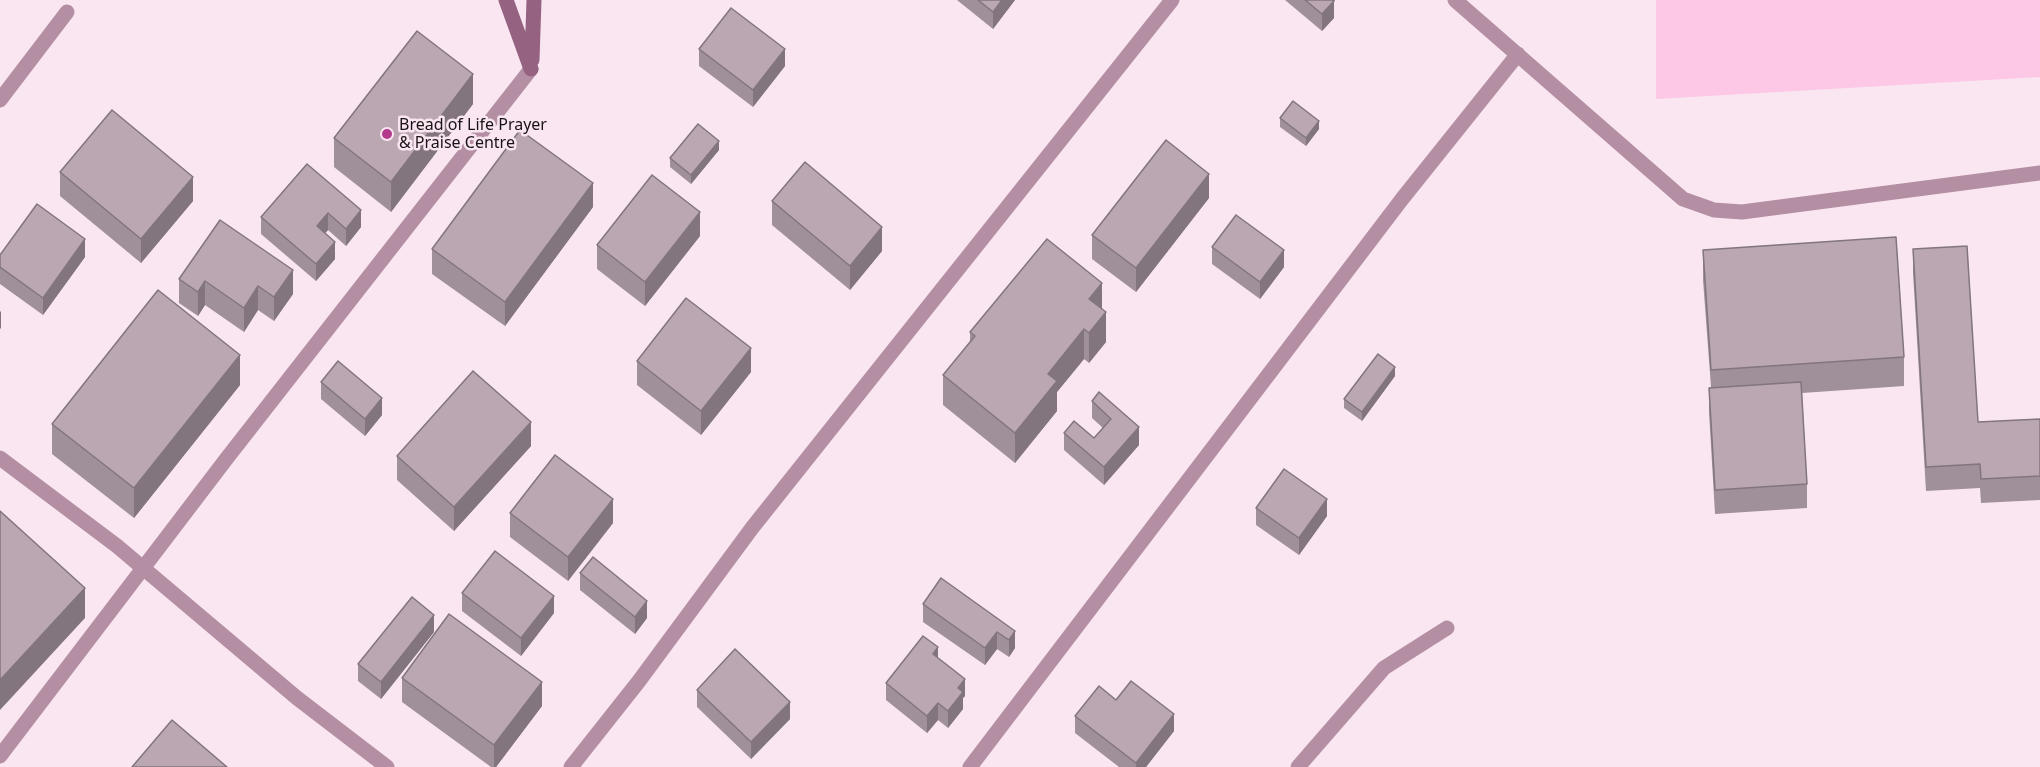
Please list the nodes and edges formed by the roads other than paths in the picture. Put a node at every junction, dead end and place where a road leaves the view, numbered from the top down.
1 (506, 0) edge
2 (534, 0) edge
3 (1172, 0) edge
4 (1455, 0) edge
5 (67, 12) dead end
6 (1518, 54) junction
7 (531, 69) junction
8 (0, 100) edge
9 (2040, 173) edge
10 (0, 458) edge
11 (143, 568) junction
12 (1447, 628) dead end
13 (0, 756) edge
14 (387, 767) edge
15 (571, 767) edge
16 (970, 767) edge
17 (1298, 767) edge

1 - 7 main road
2 - 7 main road
3 - 15 street
4 - 6 street
5 - 8 street
6 - 9 street
6 - 16 street
7 - 11 street
10 - 11 street
11 - 13 street
11 - 14 street
12 - 17 street

